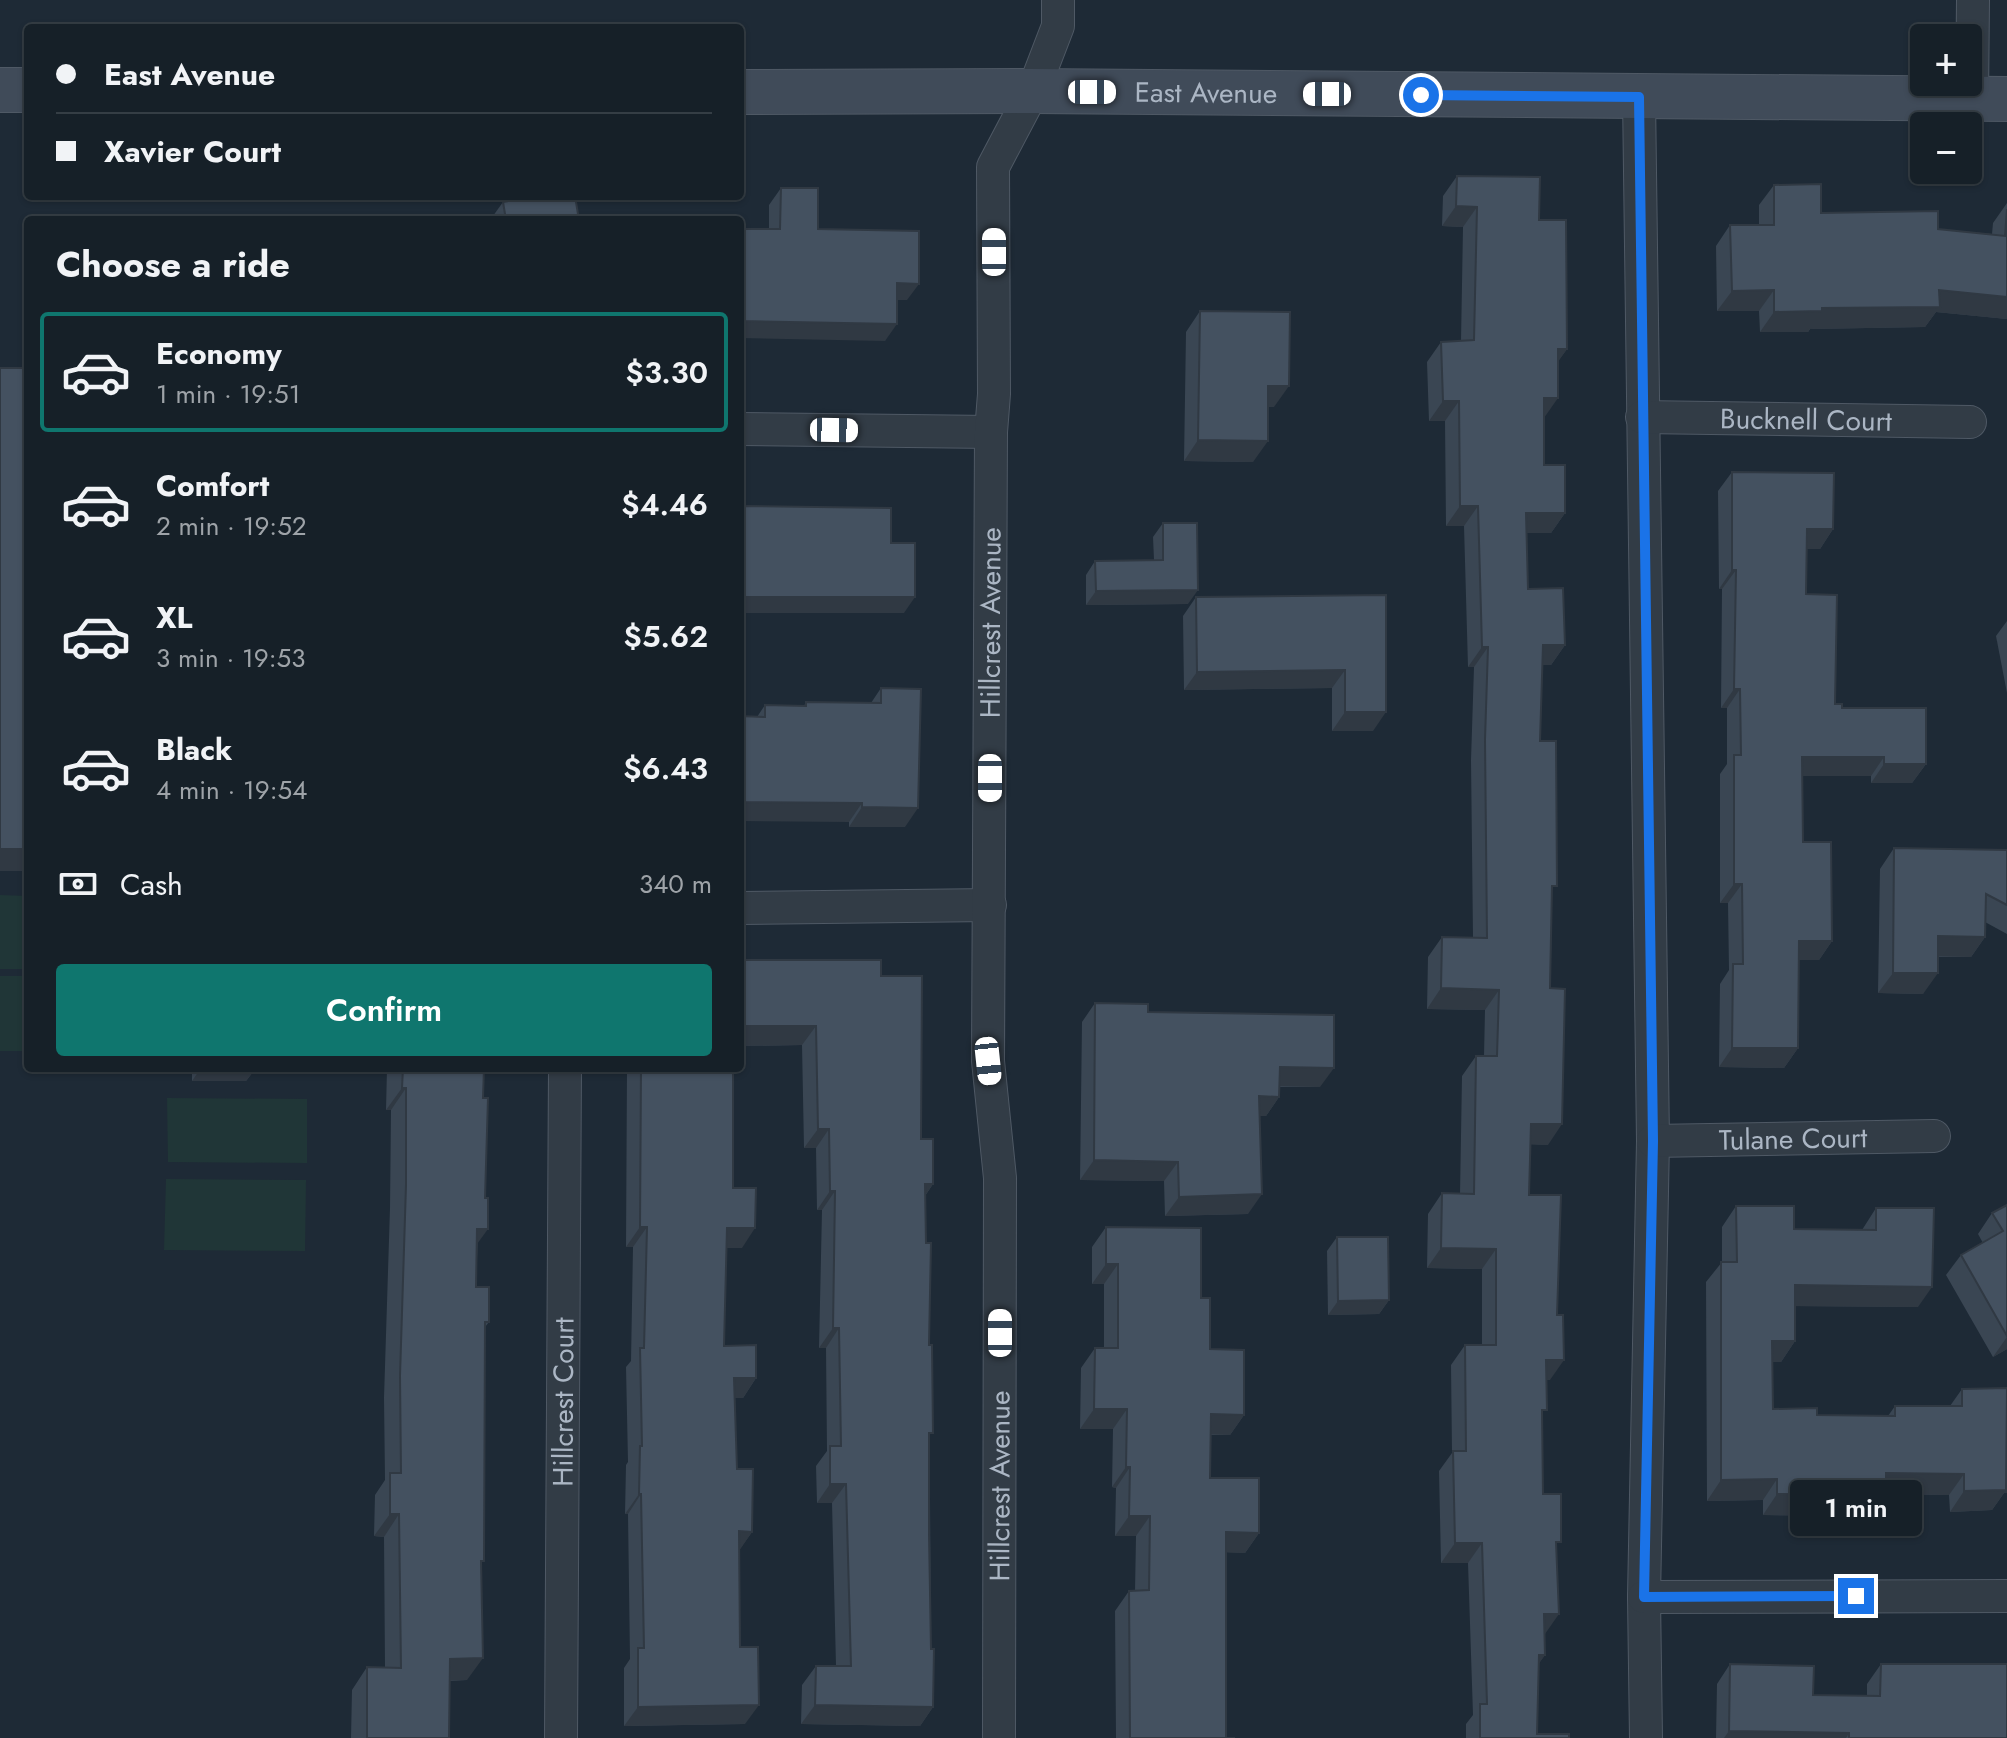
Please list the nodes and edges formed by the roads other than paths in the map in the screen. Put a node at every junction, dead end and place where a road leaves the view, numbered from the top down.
1 (1058, 0) edge
2 (1973, 0) edge
3 (0, 90) edge
4 (24, 90) edge
5 (1033, 91) junction
6 (744, 92) edge
7 (1639, 97) junction
8 (1990, 99) edge
9 (1642, 417) junction
10 (1970, 422) dead end
11 (744, 429) edge
12 (991, 432) junction
13 (990, 905) junction
14 (744, 908) edge
15 (565, 1072) edge
16 (1934, 1136) dead end
17 (1653, 1141) junction
18 (2007, 1596) edge
19 (1644, 1597) junction
20 (561, 1738) edge
21 (999, 1738) edge
22 (1646, 1738) edge

1 - 5 street, Hillcrest Avenue
2 - 8 street
3 - 4 main road
5 - 6 main road, East Avenue
5 - 7 main road, East Avenue
5 - 12 street, Hillcrest Avenue
7 - 8 main road, East Avenue
7 - 9 street
9 - 10 street, Bucknell Court
9 - 17 street
11 - 12 street
12 - 13 street, Hillcrest Avenue
13 - 14 street
13 - 21 street, Hillcrest Avenue
15 - 20 street, Hillcrest Court
16 - 17 street, Tulane Court
17 - 19 street
18 - 19 street
19 - 22 street

